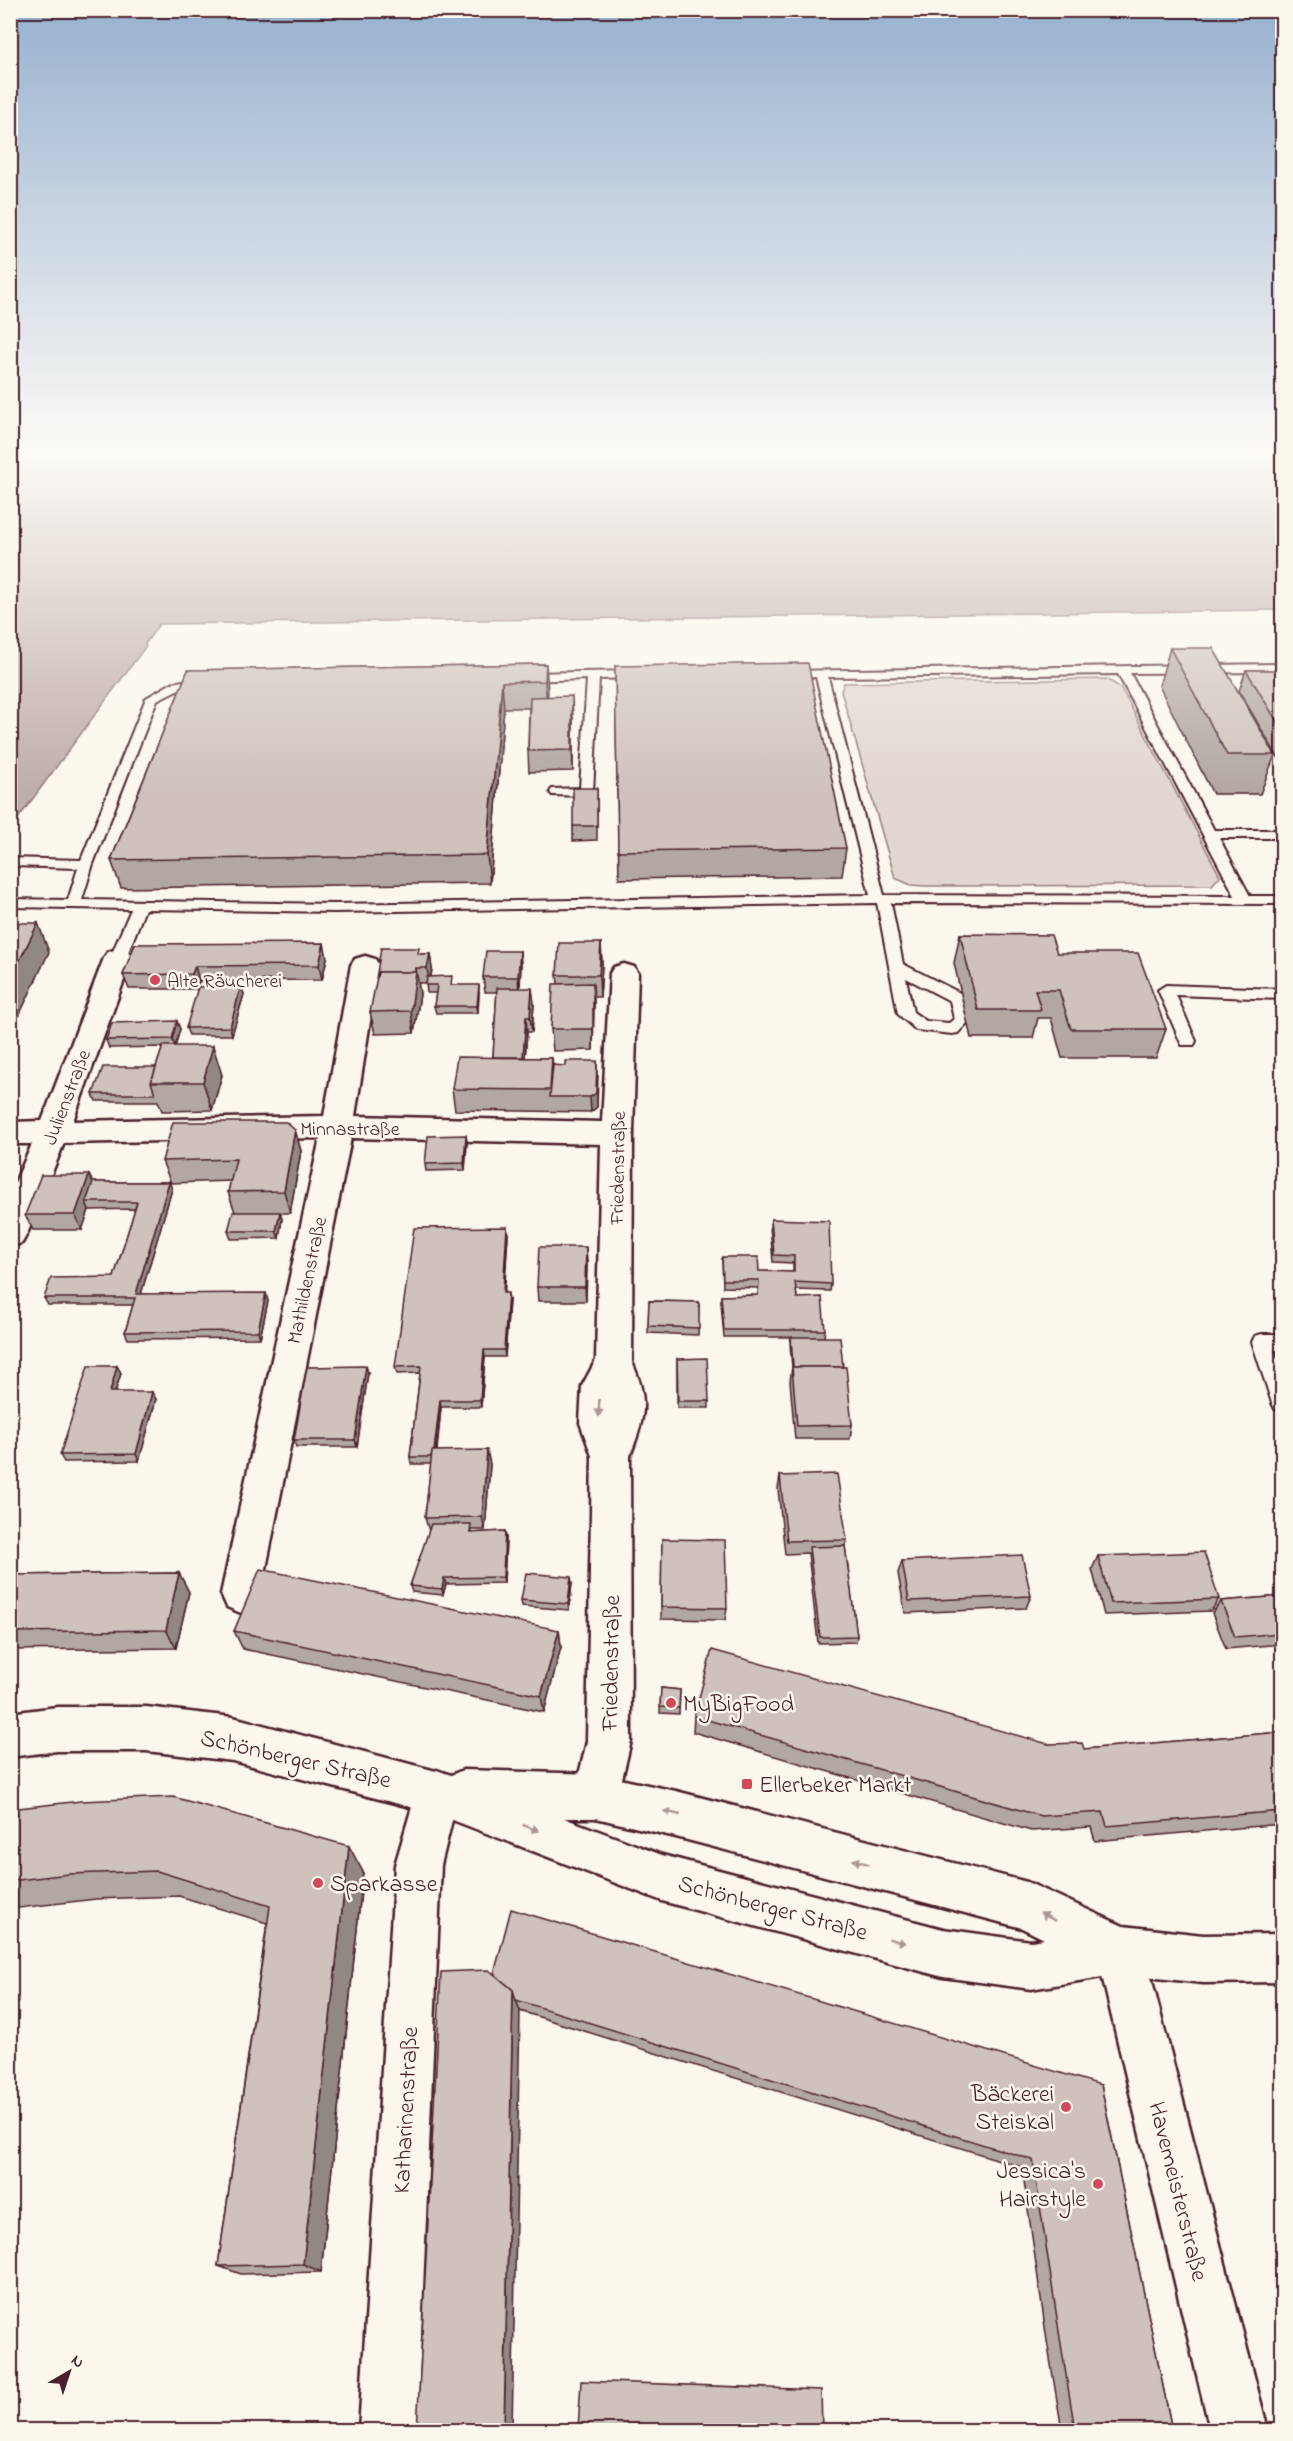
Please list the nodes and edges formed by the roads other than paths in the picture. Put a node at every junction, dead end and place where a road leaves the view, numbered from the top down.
1 (1282, 668) edge
2 (1122, 670) junction
3 (821, 673) junction
4 (776, 674) edge
5 (650, 675) edge
6 (593, 676) junction
7 (509, 677) edge
8 (221, 680) edge
9 (557, 792) dead end
10 (1211, 834) junction
11 (1282, 834) edge
12 (10, 862) edge
13 (86, 864) junction
14 (880, 899) junction
15 (1245, 900) junction
16 (1282, 900) edge
17 (74, 904) junction
18 (12, 906) edge
19 (139, 907) junction
20 (118, 958) joint
21 (365, 965) dead end
22 (897, 967) junction
23 (624, 973) dead end
24 (1282, 994) edge
25 (1188, 1041) dead end
26 (338, 1127) junction
27 (53, 1132) junction
28 (10, 1133) edge
29 (617, 1133) junction
30 (10, 1234) edge
31 (1282, 1342) edge
32 (1282, 1403) edge
33 (241, 1594) dead end
34 (10, 1735) edge
35 (437, 1792) junction
36 (596, 1796) junction
37 (1120, 1950) junction
38 (1282, 1958) edge
39 (388, 2430) edge
40 (1239, 2430) edge

1 - 2 lane
2 - 3 lane
2 - 10 lane
3 - 4 lane
3 - 14 lane
5 - 6 lane
6 - 7 lane
6 - 9 lane
8 - 13 lane
10 - 11 lane
10 - 15 lane
12 - 13 lane
13 - 17 lane
14 - 15 lane
14 - 19 lane
14 - 22 lane
15 - 16 lane
17 - 18 lane
17 - 19 lane
19 - 20 lane
20 - 27 street, Julienstraße
21 - 26 street, Mathildenstraße
22 - 22 lane
23 - 29 street, Friedenstraße
24 - 25 lane
26 - 27 street, Minnastraße
26 - 29 street, Minnastraße
26 - 33 street, Mathildenstraße
27 - 28 street, Minnastraße
27 - 30 street, Julienstraße
29 - 36 street, Friedenstraße
31 - 32 lane
34 - 35 street, Schönberger Straße
35 - 36 street, Schönberger Straße
35 -> 37 street, Schönberger Straße
35 - 39 street, Katharinenstraße
37 -> 36 street, Schönberger Straße
37 - 38 street, Schönberger Straße
37 - 40 street, Havemeisterstraße

